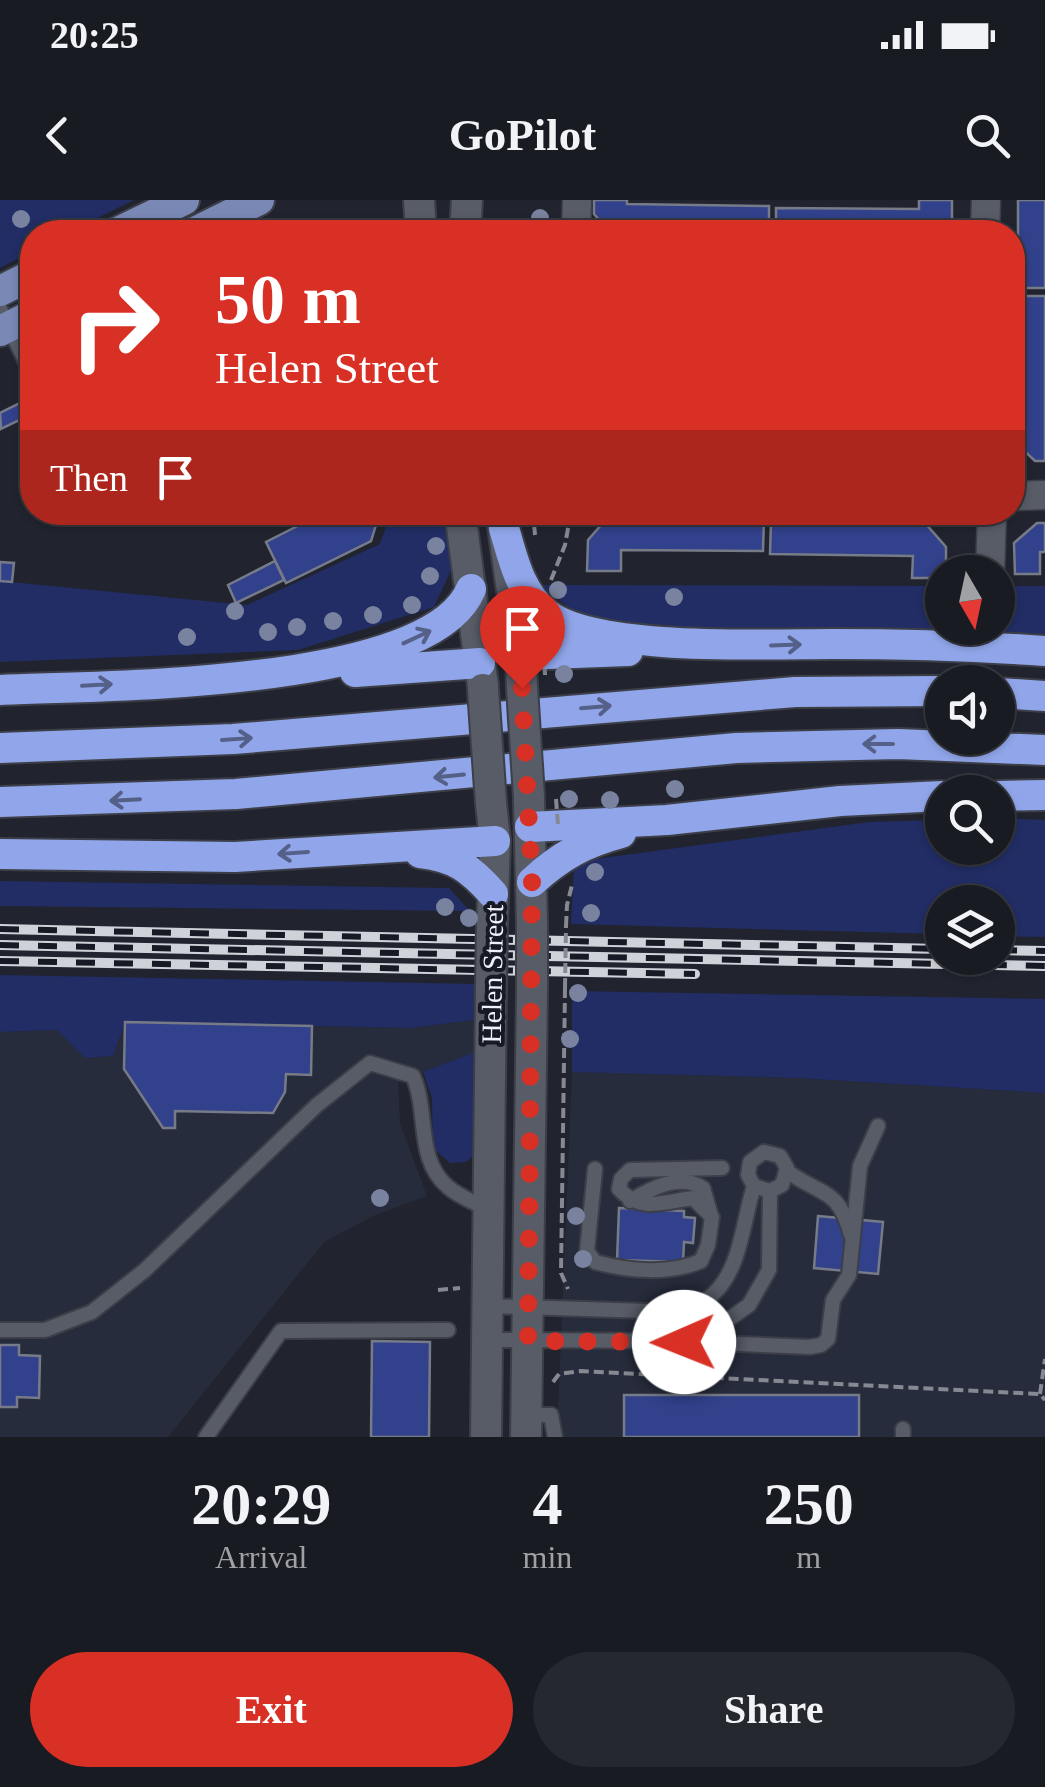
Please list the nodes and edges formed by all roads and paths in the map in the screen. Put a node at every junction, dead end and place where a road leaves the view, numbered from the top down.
1 (184, 200) edge
2 (258, 201) edge
3 (143, 220) edge
4 (219, 220) edge
5 (10, 320) edge
6 (20, 345) edge
7 (462, 525) edge
8 (503, 525) edge
9 (504, 525) edge
10 (569, 525) edge
11 (992, 525) edge
12 (991, 555) edge
13 (471, 589) junction
14 (547, 590) dead end
15 (742, 647) junction
16 (1045, 651) edge
17 (520, 655) junction
18 (257, 675) junction
19 (481, 676) junction
20 (0, 690) edge
21 (925, 691) edge
22 (1015, 693) edge
23 (1045, 696) edge
24 (0, 748) edge
25 (1045, 750) edge
26 (1015, 796) edge
27 (1045, 796) edge
28 (925, 797) edge
29 (0, 802) edge
30 (530, 812) junction
31 (667, 820) junction
32 (495, 840) junction
33 (362, 848) junction
34 (566, 853) junction
35 (0, 854) edge
36 (532, 882) junction
37 (492, 909) junction
38 (878, 1126) dead end
39 (595, 1168) dead end
40 (722, 1168) dead end
41 (788, 1172) junction
42 (754, 1186) junction
43 (770, 1191) junction
44 (490, 1211) junction
45 (853, 1240) junction
46 (568, 1289) dead end
47 (711, 1296) junction
48 (490, 1306) junction
49 (529, 1306) junction
50 (725, 1322) junction
51 (0, 1330) edge
52 (448, 1330) dead end
53 (489, 1340) junction
54 (528, 1341) junction
55 (684, 1342) junction
56 (1045, 1359) edge
57 (1040, 1394) junction
58 (1045, 1400) edge
59 (535, 1422) edge
60 (206, 1437) edge
61 (486, 1437) edge
62 (555, 1437) edge

1 - 3 main road
2 - 4 main road
5 - 6 lane
7 - 13 street, Helen Street
8 - 17 street, Helen Street
9 - 15 highway
10 - 14 path
11 - 12 street
18 -> 13 highway
13 - 19 street, Helen Street
15 -> 16 highway
15 - 17 highway
17 - 19 street
17 - 30 street, Helen Street, bridge
18 - 19 highway
20 -> 18 highway
19 - 32 street, Helen Street, bridge
24 -> 21 highway
22 - 23 highway
25 -> 29 highway
26 - 27 highway
28 - 31 highway
30 - 31 highway
30 - 32 street
30 - 36 street, Helen Street
31 - 34 highway
32 - 33 highway
32 - 37 street, Helen Street
33 -> 35 highway
33 - 37 highway
34 - 36 highway
34 - 46 path, bridge
36 - 49 street, Helen Street, bridge
37 - 44 street, Helen Street, bridge
38 - 45 lane
39 - 40 lane
41 - 42 lane
41 - 43 lane
41 - 45 lane
42 - 43 lane
42 - 47 lane
43 - 50 lane
44 - 48 street, Helen Street
44 - 51 lane
45 - 55 lane
47 - 49 lane
47 - 50 lane
48 - 49 lane
48 - 53 street, Helen Street
49 - 54 street, Helen Street
50 - 55 lane
52 - 60 lane
53 - 54 lane
53 - 61 street, Helen Street
54 - 55 lane
54 - 59 street, Helen Street
56 - 57 path
57 - 58 path
57 - 59 path
59 - 62 lane

